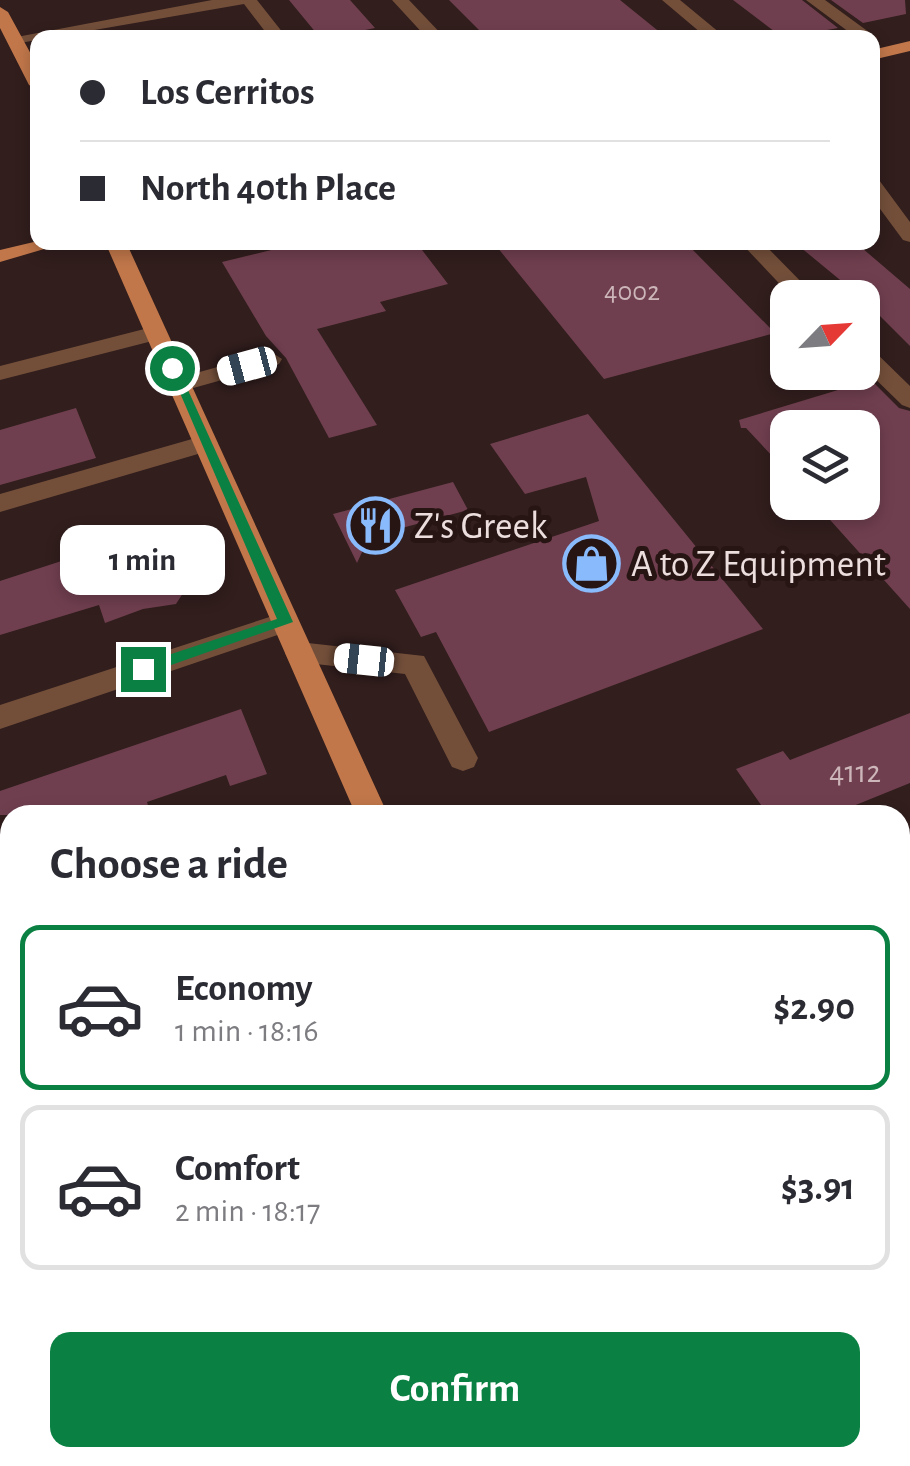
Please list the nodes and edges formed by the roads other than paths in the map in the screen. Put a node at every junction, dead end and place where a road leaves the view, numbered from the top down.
1 (240, 0) edge
2 (249, 0) edge
3 (400, 0) edge
4 (670, 0) edge
5 (814, 0) edge
6 (0, 12) edge
7 (76, 26) edge
8 (273, 30) edge
9 (429, 30) edge
10 (708, 30) edge
11 (857, 30) edge
12 (880, 42) edge
13 (24, 45) edge
14 (905, 51) edge
15 (880, 53) edge
16 (880, 199) edge
17 (910, 204) edge
18 (884, 206) junction
19 (910, 236) edge
20 (30, 249) edge
21 (119, 250) edge
22 (758, 250) edge
23 (0, 256) edge
24 (788, 280) edge
25 (156, 332) junction
26 (271, 359) dead end
27 (880, 370) edge
28 (0, 373) edge
29 (180, 384) junction
30 (910, 400) edge
31 (206, 443) junction
32 (0, 503) edge
33 (286, 622) junction
34 (299, 653) junction
35 (0, 717) edge
36 (463, 758) dead end
37 (367, 805) edge

1 - 7 street
2 - 8 street
3 - 9 street
4 - 10 street
5 - 11 street
6 - 13 main road
12 - 14 street
14 - 15 main road
16 - 18 street
17 - 18 street
18 - 19 street
20 - 23 main road
21 - 25 main road
22 - 24 street
25 - 28 street
25 - 29 main road
26 - 29 street
27 - 30 street
29 - 31 main road
31 - 32 street
31 - 33 main road
33 - 34 main road
33 - 35 street
34 - 36 street
34 - 37 main road

